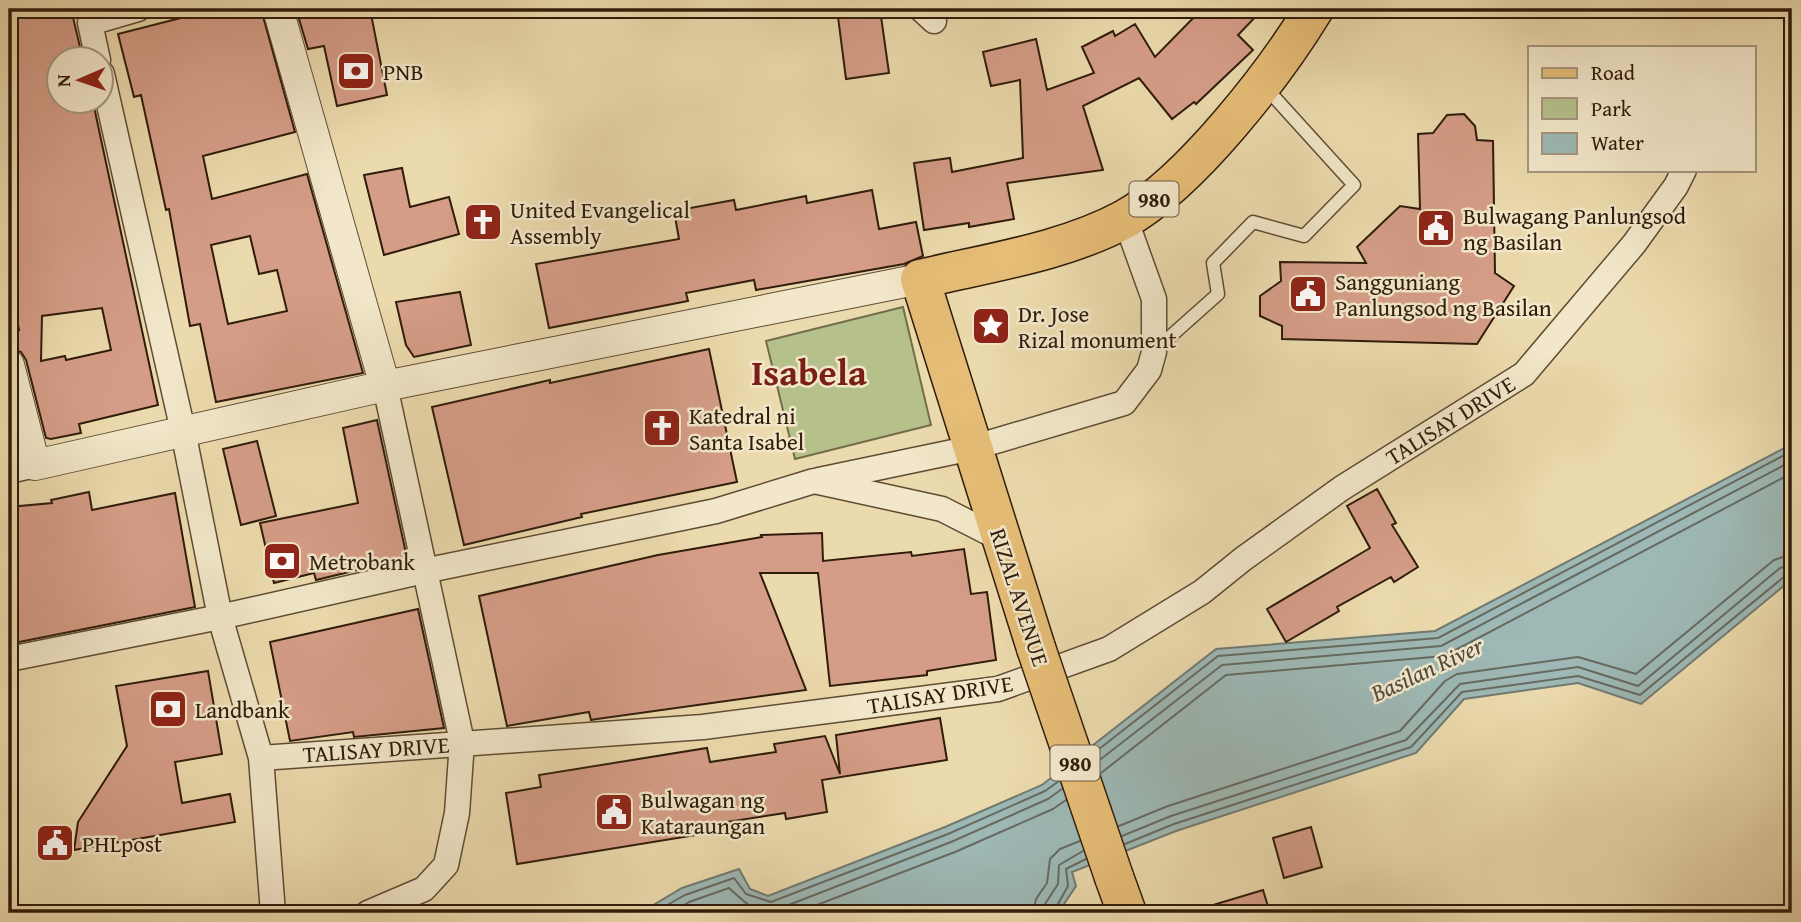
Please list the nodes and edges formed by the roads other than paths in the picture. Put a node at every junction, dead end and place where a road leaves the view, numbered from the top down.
1 (138, 9) edge
2 (278, 9) edge
3 (1314, 9) edge
4 (88, 16) edge
5 (95, 46) edge
6 (1261, 82) junction
7 (112, 116) edge
8 (1683, 172) edge
9 (1125, 218) junction
10 (920, 279) junction
11 (1154, 352) junction
12 (9, 365) edge
13 (385, 386) junction
14 (183, 431) junction
15 (972, 448) junction
16 (22, 468) edge
17 (814, 481) junction
18 (1001, 539) junction
19 (424, 571) junction
20 (220, 617) junction
21 (9, 659) edge
22 (462, 742) junction
23 (261, 758) junction
24 (273, 913) edge
25 (368, 913) edge
26 (1127, 913) edge

1 - 4 street
2 - 13 street
3 - 6 main road, 980
4 - 5 street
6 - 9 main road, 980
6 - 11 lane
7 - 14 street
8 - 22 street, TALISAY DRIVE
9 - 10 main road, 980
9 - 11 street
10 - 13 street
10 - 15 main road, RIZAL AVENUE / 980
11 - 15 street
12 - 16 street
13 - 14 street
13 - 19 street
14 - 16 street
14 - 20 street
15 - 17 street
15 - 18 main road, RIZAL AVENUE / 980
17 - 18 street
17 - 19 street
18 - 26 main road, RIZAL AVENUE / 980, bridge
19 - 20 street
19 - 22 street
20 - 21 street
20 - 23 street
22 - 23 street, TALISAY DRIVE
22 - 25 street
23 - 24 street

